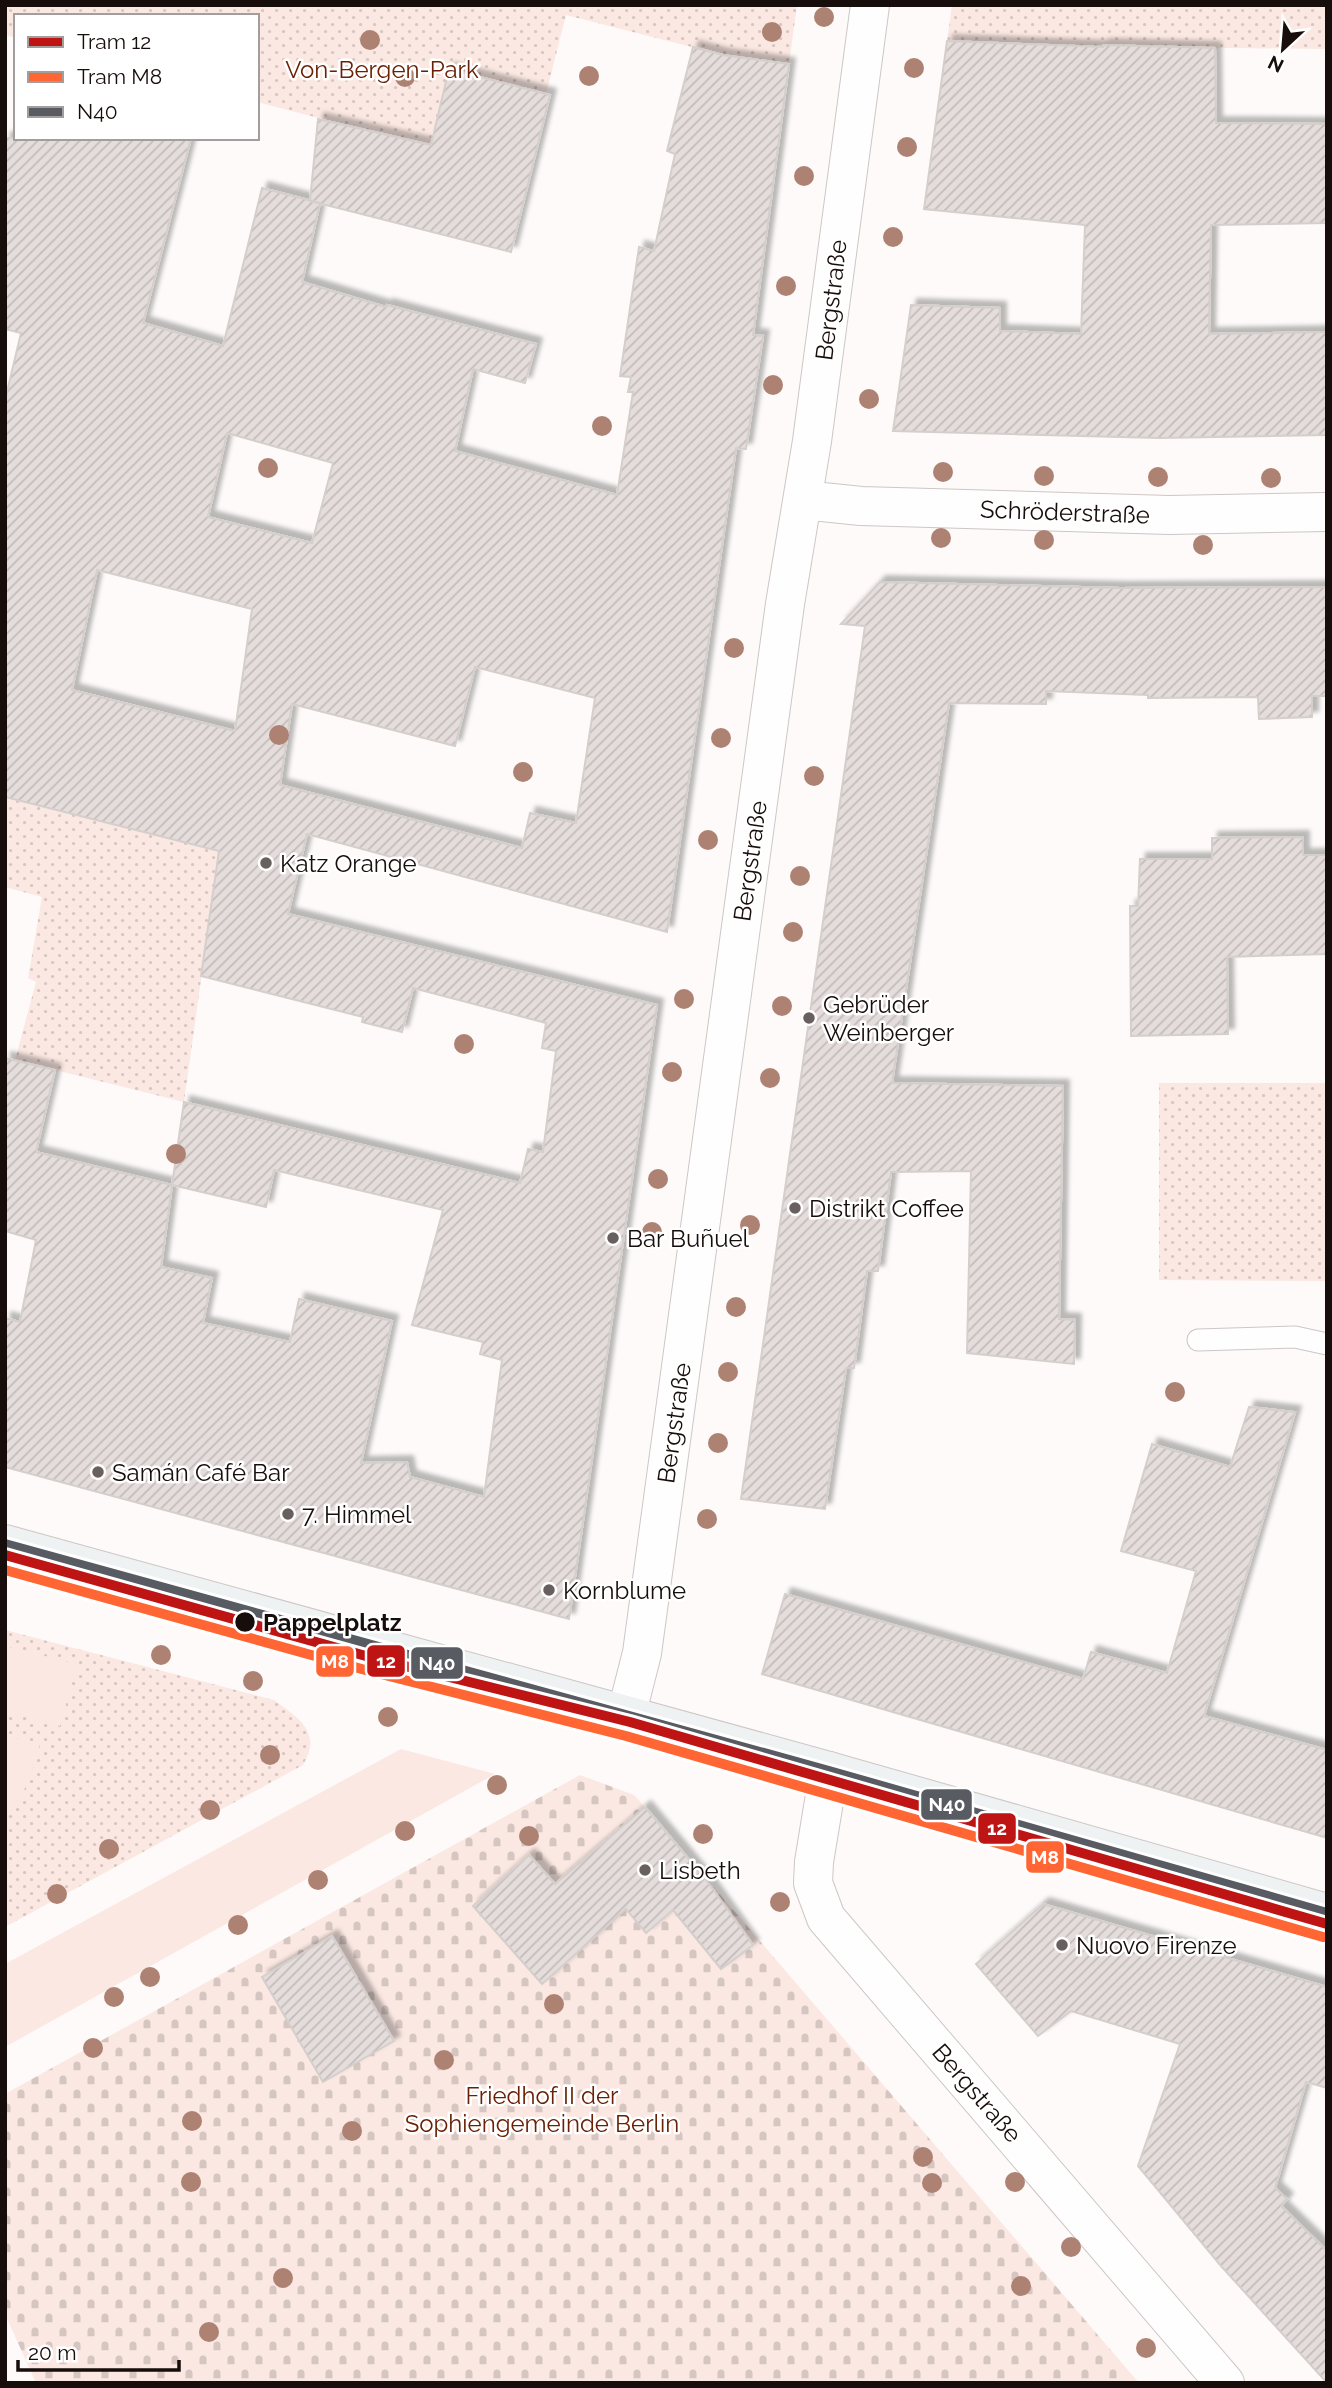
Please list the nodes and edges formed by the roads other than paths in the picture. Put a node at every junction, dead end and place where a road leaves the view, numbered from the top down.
1 (870, 5) edge
2 (803, 500) junction
3 (1327, 512) edge
4 (1198, 1340) dead end
5 (1327, 1345) edge
6 (5, 1544) edge
7 (626, 1716) junction
8 (829, 1771) junction
9 (1327, 1913) edge
10 (1225, 2383) edge

1 - 2 street, Bergstraße
2 - 3 street, Schröderstraße
2 - 7 street, Bergstraße
4 - 5 lane
6 - 7 street
7 - 8 street
8 - 9 street
8 - 10 street, Bergstraße

